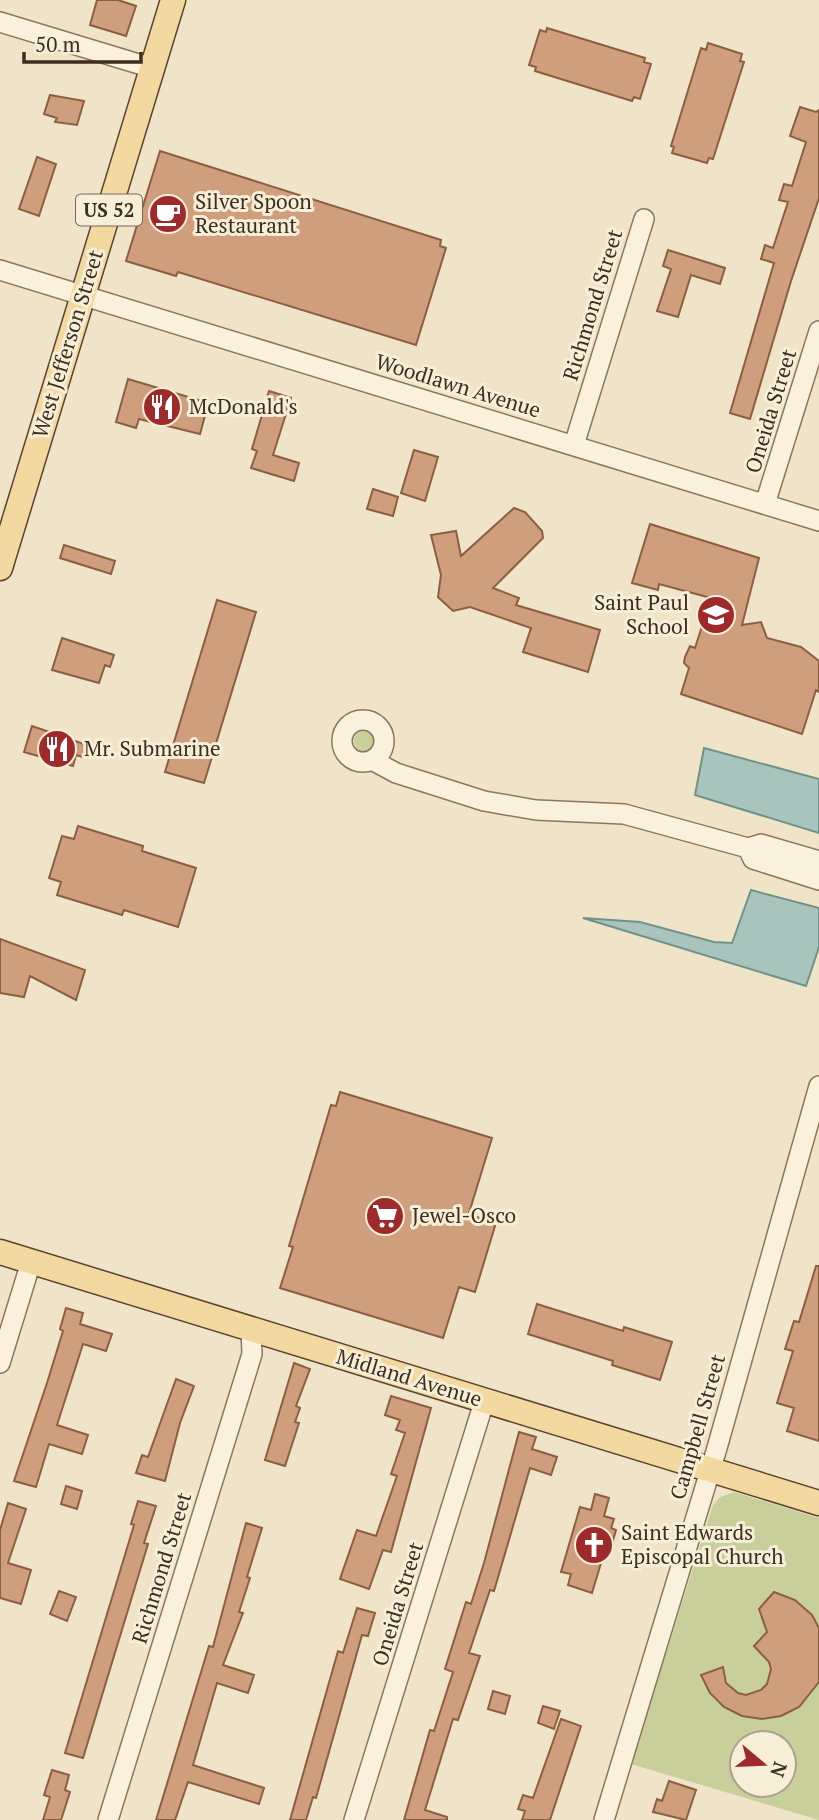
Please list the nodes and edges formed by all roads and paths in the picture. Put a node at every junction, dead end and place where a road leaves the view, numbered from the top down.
1 (173, 0) edge
2 (0, 22) edge
3 (152, 68) junction
4 (644, 219) dead end
5 (0, 270) edge
6 (83, 295) junction
7 (819, 331) edge
8 (574, 445) junction
9 (765, 505) junction
10 (819, 521) edge
11 (0, 568) edge
12 (372, 760) dead end
13 (748, 848) junction
14 (819, 861) edge
15 (819, 880) edge
16 (819, 1086) edge
17 (0, 1252) edge
18 (31, 1262) junction
19 (251, 1329) junction
20 (0, 1363) edge
21 (484, 1402) junction
22 (710, 1470) junction
23 (819, 1503) edge
24 (108, 1820) edge
25 (354, 1820) edge
26 (604, 1820) edge

1 - 3 main road, West Jefferson Street / US 52
2 - 3 street
3 - 6 main road, West Jefferson Street / US 52
4 - 8 street, Richmond Street
5 - 6 street, Woodlawn Avenue
6 - 8 street, Woodlawn Avenue
6 - 11 main road, West Jefferson Street / US 52
7 - 9 street, Oneida Street
8 - 9 street, Woodlawn Avenue
9 - 10 street, Woodlawn Avenue
12 - 13 street
13 - 14 street
13 - 15 street
16 - 22 street, Campbell Street
17 - 18 main road, Midland Avenue
18 - 19 main road, Midland Avenue
18 - 20 street
19 - 21 main road, Midland Avenue
19 - 24 street, Richmond Street
21 - 22 main road, Midland Avenue
21 - 25 street, Oneida Street
22 - 23 main road, Midland Avenue
22 - 26 street, Campbell Street

